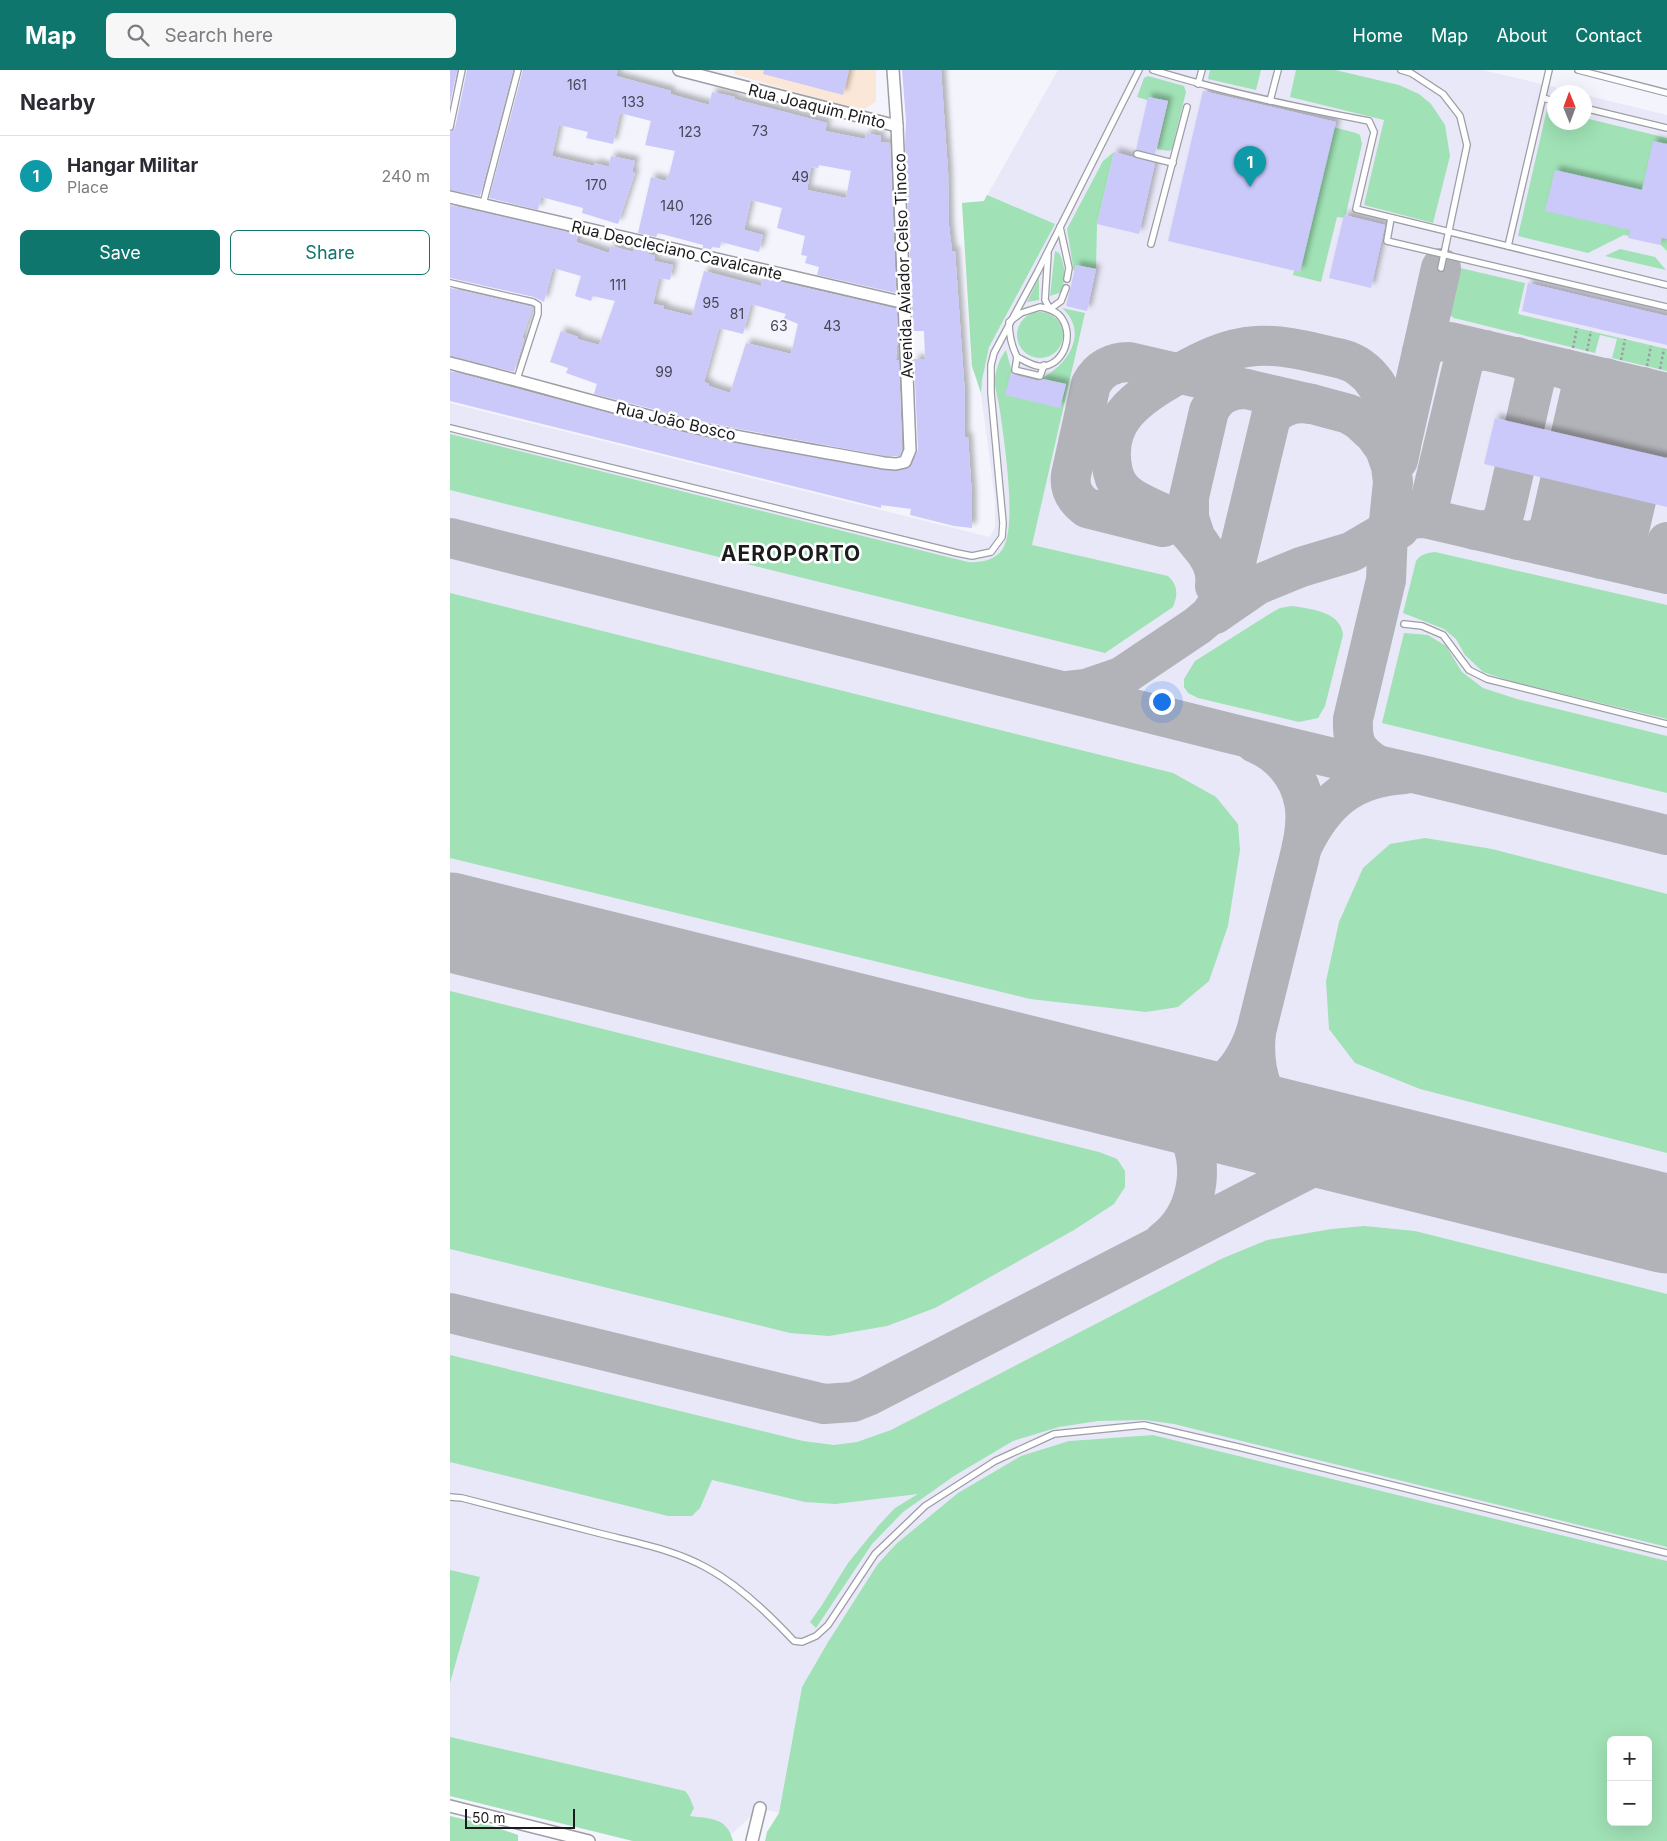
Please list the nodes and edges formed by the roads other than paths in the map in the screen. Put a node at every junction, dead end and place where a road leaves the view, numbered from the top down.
1 (462, 70) edge
2 (518, 70) edge
3 (679, 70) edge
4 (893, 70) edge
5 (1139, 70) edge
6 (1153, 70) edge
7 (1202, 70) edge
8 (1278, 70) edge
9 (1400, 70) edge
10 (1548, 70) edge
11 (1578, 70) edge
12 (1198, 84) junction
13 (1667, 93) edge
14 (1543, 98) junction
15 (1547, 99) edge
16 (1270, 102) junction
17 (1187, 107) dead end
18 (1592, 110) edge
19 (897, 126) junction
20 (450, 127) edge
21 (1667, 128) edge
22 (1137, 154) dead end
23 (1172, 163) junction
24 (450, 197) edge
25 (483, 204) junction
26 (1391, 218) junction
27 (1060, 227) junction
28 (1450, 232) junction
29 (1150, 244) dead end
30 (1508, 246) junction
31 (1049, 250) junction
32 (1444, 255) junction
33 (1441, 268) dead end
34 (1067, 279) dead end
35 (450, 284) edge
36 (1667, 285) edge
37 (1066, 288) dead end
38 (905, 303) junction
39 (1667, 307) edge
40 (1050, 310) junction
41 (1009, 322) junction
42 (1017, 357) junction
43 (450, 362) edge
44 (1044, 365) junction
45 (517, 379) junction
46 (450, 428) edge
47 (905, 462) joint
48 (1404, 624) dead end
49 (1667, 724) edge
50 (450, 1497) edge
51 (1667, 1553) edge
52 (450, 1806) edge
53 (760, 1808) dead end
54 (589, 1841) edge
55 (752, 1841) edge

1 - 20 lane
2 - 25 lane
3 - 19 street, Rua Joaquim Pinto
4 - 19 street, Avenida Aviador Celso Tinoco
5 - 27 lane
6 - 12 lane
7 - 12 lane
8 - 16 lane
9 - 28 lane
10 - 14 lane
11 - 13 lane
12 - 16 lane
14 - 15 lane
14 - 30 lane
16 - 26 lane
17 - 23 lane
18 - 21 lane
19 - 38 street, Avenida Aviador Celso Tinoco
22 - 23 lane
23 - 29 lane
24 - 25 street, Rua Deocleciano Cavalcante
25 - 38 street, Rua Deocleciano Cavalcante
26 - 28 lane
26 - 32 lane
27 - 31 lane
27 - 34 lane
28 - 30 lane
28 - 32 lane
30 - 36 lane
31 - 40 lane
31 - 41 lane
32 - 33 lane
32 - 39 lane
35 - 45 lane
37 - 40 lane
38 - 47 street, Avenida Aviador Celso Tinoco
40 - 41 lane
40 - 44 lane
41 - 42 lane
41 - 46 lane
42 - 44 lane
42 - 44 lane
43 - 45 street, Rua João Bosco
45 - 47 street, Rua João Bosco
48 - 49 lane
50 - 51 lane
52 - 54 street
53 - 55 street

